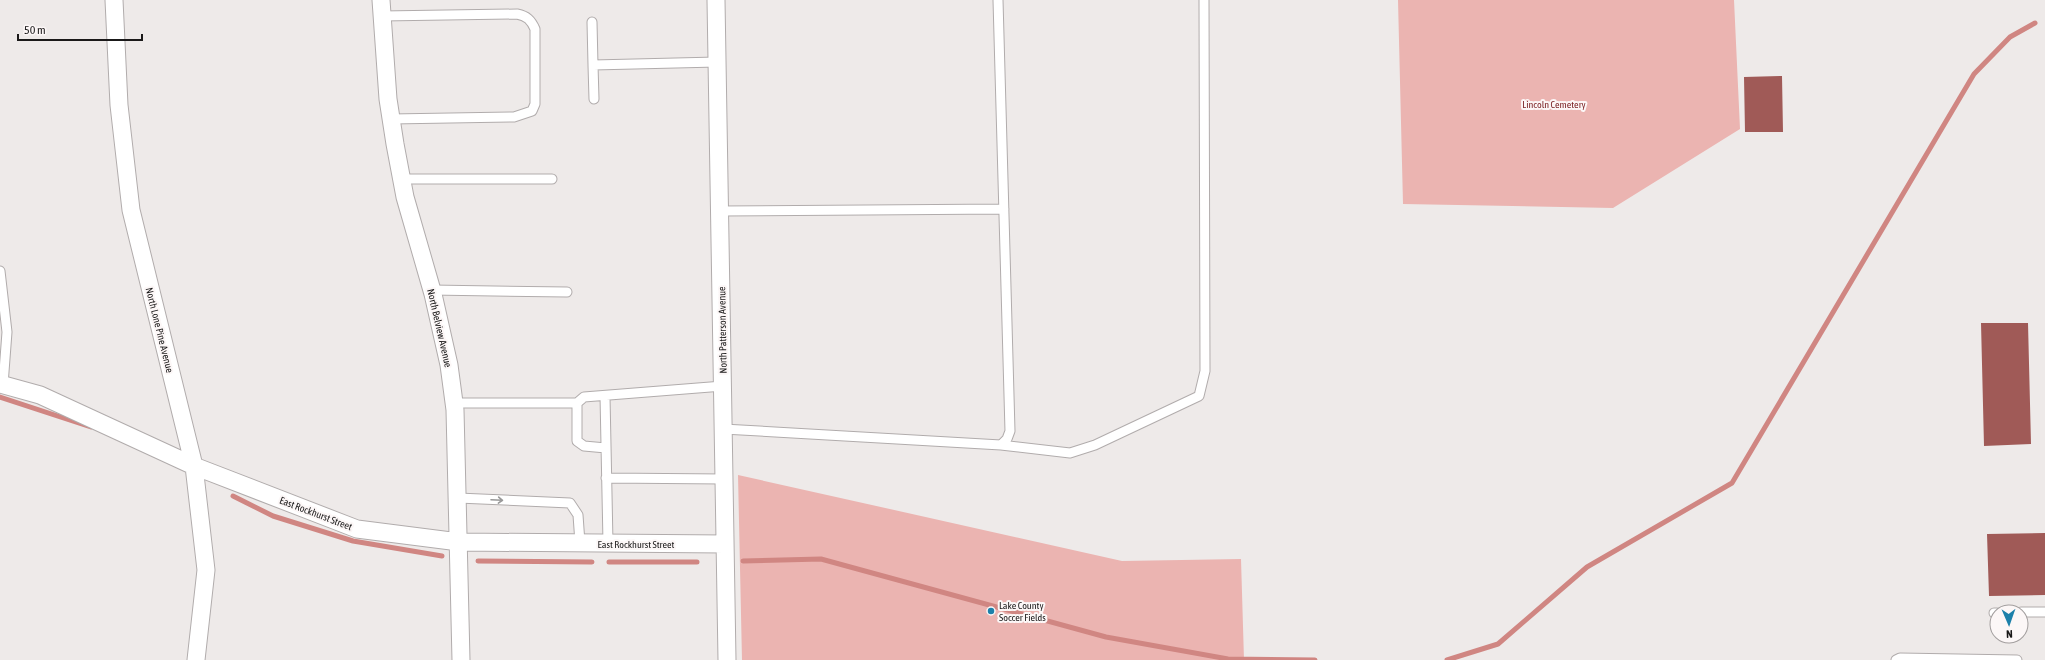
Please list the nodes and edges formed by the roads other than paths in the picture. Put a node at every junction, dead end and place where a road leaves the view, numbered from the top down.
1 (114, 0) edge
2 (716, 0) edge
3 (998, 0) edge
4 (1204, 0) edge
5 (381, 8) edge
6 (592, 22) dead end
7 (717, 62) junction
8 (594, 65) junction
9 (594, 99) dead end
10 (391, 120) junction
11 (402, 179) junction
12 (552, 179) dead end
13 (1004, 209) junction
14 (720, 211) junction
15 (0, 271) edge
16 (1, 284) edge
17 (431, 290) junction
18 (567, 292) dead end
19 (1, 384) edge
20 (722, 386) junction
21 (605, 396) junction
22 (454, 403) junction
23 (577, 403) junction
24 (723, 429) junction
25 (1001, 445) junction
26 (606, 448) junction
27 (194, 466) junction
28 (606, 478) junction
29 (724, 479) junction
30 (458, 498) junction
31 (459, 542) junction
32 (580, 543) junction
33 (608, 543) junction
34 (725, 544) junction
35 (2029, 612) edge
36 (2045, 612) edge
37 (196, 660) edge
38 (461, 660) edge
39 (727, 660) edge
40 (1896, 660) edge
41 (2017, 660) edge

1 - 27 street, North Lone Pine Avenue
2 - 7 street, North Patterson Avenue
3 - 13 lane
4 - 25 lane
5 - 10 street, North Belview Avenue
5 - 10 lane
6 - 8 lane
7 - 8 lane
7 - 14 street, North Patterson Avenue
8 - 9 lane
10 - 11 street, North Belview Avenue
11 - 12 lane
11 - 17 street, North Belview Avenue
13 - 14 lane
13 - 25 lane
14 - 20 street, North Patterson Avenue
15 - 16 lane
16 - 19 lane
17 - 18 lane
17 - 22 street, North Belview Avenue
19 - 27 street, East Rockhurst Street
20 - 21 lane
20 - 24 street, North Patterson Avenue
21 - 23 lane
21 - 26 lane
22 - 23 lane
22 - 30 street, North Belview Avenue
23 - 26 lane
24 - 25 lane
24 - 29 street, North Patterson Avenue
26 - 28 lane
27 - 31 street, East Rockhurst Street
27 - 37 street, North Lone Pine Avenue
28 - 29 lane
28 - 33 lane
29 - 34 street, North Patterson Avenue
30 - 31 street, North Belview Avenue
30 -> 32 lane
31 - 32 street, East Rockhurst Street
31 - 38 street, North Belview Avenue
32 - 33 street, East Rockhurst Street
33 - 34 street, East Rockhurst Street
34 - 39 street, North Patterson Avenue
35 - 36 lane
40 - 41 lane

